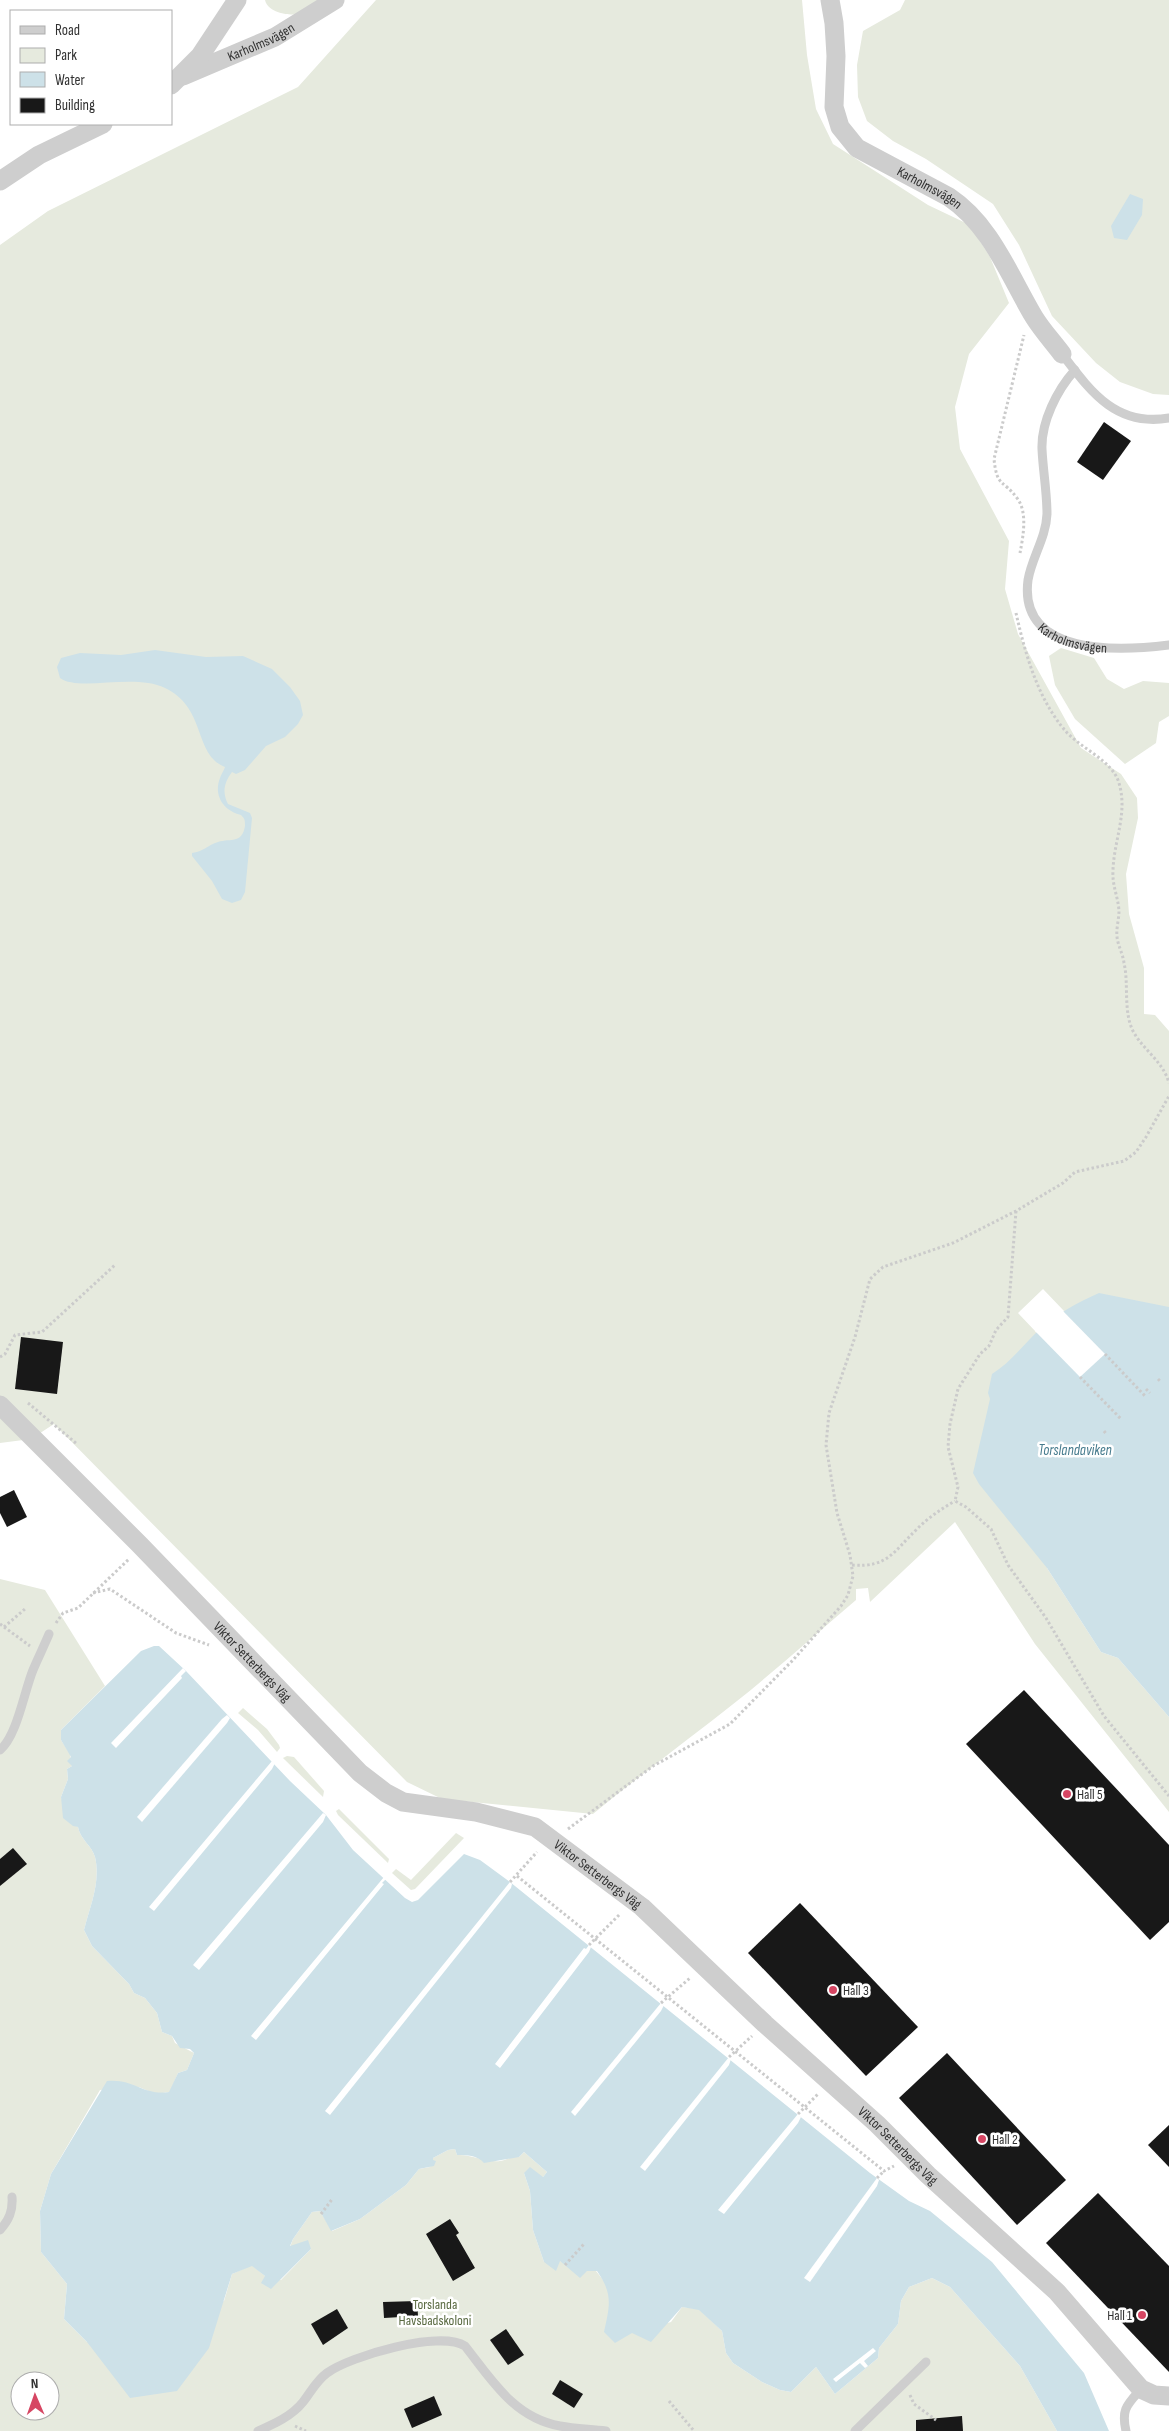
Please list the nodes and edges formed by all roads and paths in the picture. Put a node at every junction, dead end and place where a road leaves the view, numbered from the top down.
1 (237, 0) edge
2 (336, 0) edge
3 (830, 0) edge
4 (177, 81) edge
5 (101, 125) edge
6 (0, 181) edge
7 (1036, 319) junction
8 (1062, 354) joint
9 (1075, 370) junction
10 (1169, 418) edge
11 (1018, 560) dead end
12 (1014, 605) dead end
13 (1169, 646) edge
14 (1169, 1083) edge
15 (1169, 1096) edge
16 (1016, 1211) junction
17 (115, 1265) dead end
18 (1105, 1354) dead end
19 (0, 1357) edge
20 (1080, 1377) dead end
21 (1146, 1389) dead end
22 (1150, 1393) dead end
23 (1145, 1396) dead end
24 (24, 1401) dead end
25 (0, 1405) edge
26 (1121, 1419) dead end
27 (1104, 1431) dead end
28 (1107, 1435) dead end
29 (77, 1444) dead end
30 (955, 1500) junction
31 (140, 1545) junction
32 (852, 1565) junction
33 (93, 1594) junction
34 (25, 1609) dead end
35 (2, 1626) edge
36 (49, 1634) joint
37 (213, 1646) dead end
38 (41, 1655) junction
39 (0, 1750) edge
40 (1169, 1796) edge
41 (553, 1839) junction
42 (517, 1876) junction
43 (510, 1882) dead end
44 (633, 1901) junction
45 (596, 1939) junction
46 (589, 1945) dead end
47 (703, 1966) junction
48 (668, 1997) junction
49 (661, 2003) dead end
50 (765, 2024) junction
51 (736, 2051) junction
52 (729, 2057) dead end
53 (829, 2083) junction
54 (805, 2108) junction
55 (798, 2114) dead end
56 (909, 2157) junction
57 (884, 2171) junction
58 (877, 2178) dead end
59 (12, 2197) dead end
60 (333, 2198) dead end
61 (321, 2214) dead end
62 (0, 2230) edge
63 (584, 2244) dead end
64 (565, 2265) dead end
65 (926, 2362) dead end
66 (904, 2384) junction
67 (1141, 2389) junction
68 (1169, 2396) edge
69 (669, 2401) dead end
70 (936, 2420) dead end
71 (258, 2431) edge
72 (606, 2431) edge
73 (694, 2431) edge
74 (855, 2431) edge
75 (1126, 2431) edge

1 - 4 street, Karholmsvägen
2 - 4 street, Karholmsvägen
3 - 7 street, Karholmsvägen
5 - 6 street
7 - 8 street, Karholmsvägen
7 - 11 path
8 - 9 lane, Karholmsvägen
9 - 10 lane, Karholmsvägen
9 - 13 lane, Karholmsvägen
12 - 14 path
15 - 16 path
16 - 30 path
16 - 32 path
17 - 19 path
18 - 23 path
20 - 26 path
21 - 22 path
24 - 29 path
25 - 31 street, Viktor Setterbergs Väg
27 - 28 path
30 - 32 path
30 - 40 path
31 - 33 path
31 - 41 street, Viktor Setterbergs Väg
32 - 41 path
33 - 36 path
33 - 37 path
34 - 35 path
35 - 38 path
36 - 38 lane
38 - 39 lane
41 - 42 path
41 - 44 street, Viktor Setterbergs Väg
42 - 43 path
42 - 45 path
44 - 45 path
44 - 47 street, Viktor Setterbergs Väg
45 - 46 path
45 - 48 path
47 - 48 path
47 - 50 street, Viktor Setterbergs Väg
48 - 49 path
48 - 51 path
50 - 51 path
50 - 53 street, Viktor Setterbergs Väg
51 - 52 path
51 - 54 path
53 - 54 path
53 - 56 street, Viktor Setterbergs Väg
54 - 55 path
54 - 57 path
56 - 57 path
56 - 67 street, Viktor Setterbergs Väg
57 - 58 path
59 - 62 lane
60 - 61 path
63 - 64 path
65 - 66 lane
66 - 70 path
66 - 74 lane
67 - 68 street
67 - 75 lane
69 - 73 path
71 - 72 lane

